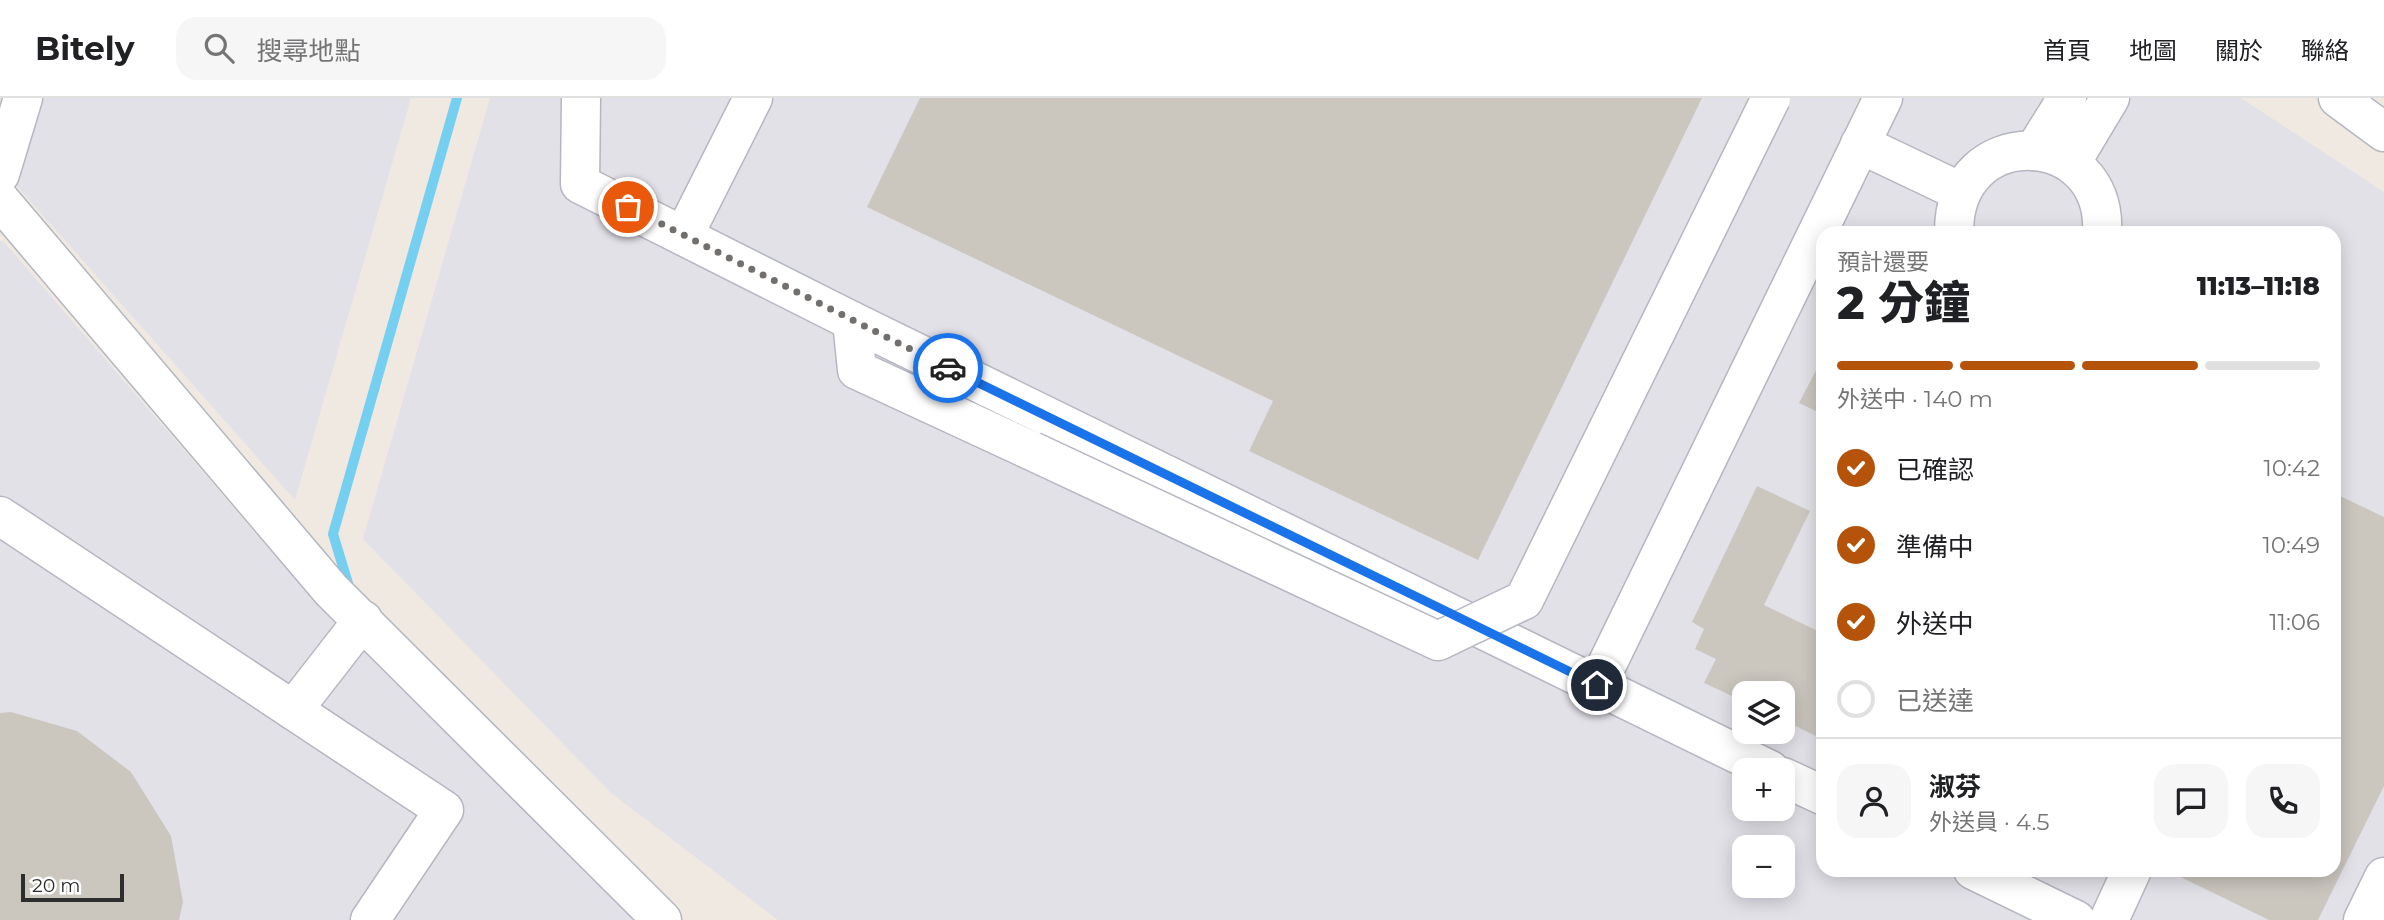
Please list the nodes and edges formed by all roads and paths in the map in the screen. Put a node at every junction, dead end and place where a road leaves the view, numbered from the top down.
1 (23, 98) edge
2 (581, 98) edge
3 (752, 98) edge
4 (1771, 98) edge
5 (1883, 98) edge
6 (2067, 98) edge
7 (2110, 98) edge
8 (2338, 98) edge
9 (2384, 131) edge
10 (1860, 144) junction
11 (2034, 151) junction
12 (2071, 163) junction
13 (0, 174) edge
14 (1961, 192) junction
15 (0, 200) edge
16 (1820, 226) edge
17 (1954, 226) edge
18 (2102, 226) edge
19 (684, 235) junction
20 (1816, 235) edge
21 (852, 321) junction
22 (0, 516) edge
23 (363, 620) junction
24 (1597, 685) junction
25 (293, 710) junction
26 (1746, 758) edge
27 (1795, 783) edge
28 (1816, 792) edge
29 (1987, 877) edge
30 (2129, 877) edge
31 (2384, 877) edge
32 (370, 920) edge
33 (662, 920) edge
34 (2076, 920) edge
35 (2109, 920) edge
36 (2363, 920) edge

1 - 13 street
2 - 19 street
3 - 19 street
4 - 21 street, bridge
5 - 10 street
6 - 11 street
7 - 12 street
8 - 9 street
10 - 14 street
10 - 16 street
11 - 12 street
11 - 14 street
12 - 18 street
14 - 17 street
15 - 23 street
19 - 21 street
20 - 24 street
21 - 24 street
22 - 25 street
23 - 25 street
23 - 33 street
24 - 26 street
25 - 32 street
27 - 28 street
29 - 34 street
30 - 35 street
31 - 36 street

